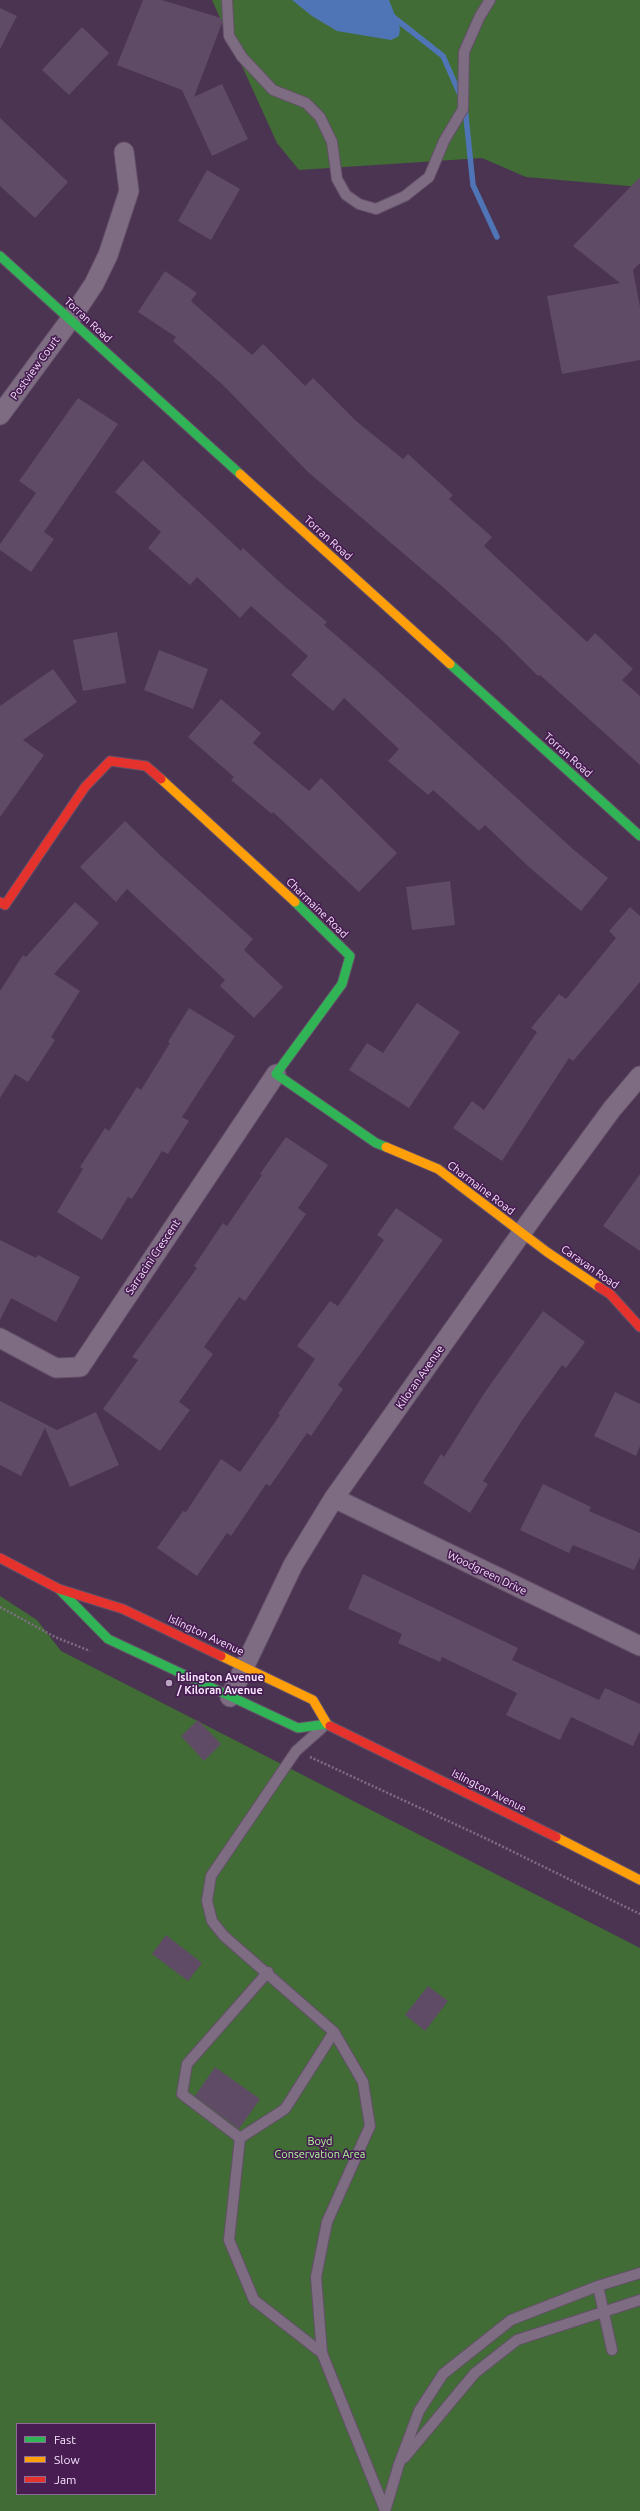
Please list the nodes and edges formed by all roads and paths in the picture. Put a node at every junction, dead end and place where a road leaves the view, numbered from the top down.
1 (227, 0) edge
2 (490, 0) edge
3 (124, 152) dead end
4 (0, 256) edge
5 (70, 320) junction
6 (0, 415) edge
7 (640, 836) edge
8 (2, 907) edge
9 (276, 1074) junction
10 (640, 1076) edge
11 (521, 1233) junction
12 (640, 1327) edge
13 (0, 1338) edge
14 (334, 1498) junction
15 (0, 1558) edge
16 (59, 1589) junction
17 (640, 1646) edge
18 (244, 1666) junction
19 (230, 1697) junction
20 (327, 1724) junction
21 (296, 1751) junction
22 (640, 1880) edge
23 (640, 1914) edge
24 (268, 1972) junction
25 (334, 2032) junction
26 (240, 2138) junction
27 (640, 2273) edge
28 (598, 2286) junction
29 (640, 2300) edge
30 (605, 2312) junction
31 (612, 2350) dead end
32 (322, 2353) junction
33 (399, 2464) junction
34 (385, 2510) edge

1 - 2 lane
3 - 5 street, Postview Court
4 - 5 street, Torran Road
5 - 6 street, Postview Court
5 - 7 street, Torran Road
8 - 9 street, Charmaine Road
9 - 11 street, Charmaine Road
9 - 13 street, Sarracini Crescent
10 - 11 street, Kiloran Avenue
11 - 12 street, Caravan Road
11 - 14 street, Kiloran Avenue
14 - 17 street, Woodgreen Drive
14 - 18 street, Kiloran Avenue
15 - 16 street, Islington Avenue
16 - 18 street, Islington Avenue
16 - 19 street, Islington Avenue
18 - 19 street, Kiloran Avenue
18 - 20 street, Islington Avenue
19 - 20 street, Islington Avenue
20 - 21 lane
20 - 22 street, Islington Avenue
21 - 23 path
21 - 24 lane
24 - 25 lane
24 - 26 lane
25 - 26 lane
25 - 32 lane
26 - 32 lane
27 - 28 lane
28 - 30 lane
28 - 33 lane
29 - 30 lane
30 - 31 lane
30 - 33 lane
32 - 34 lane
33 - 34 lane

